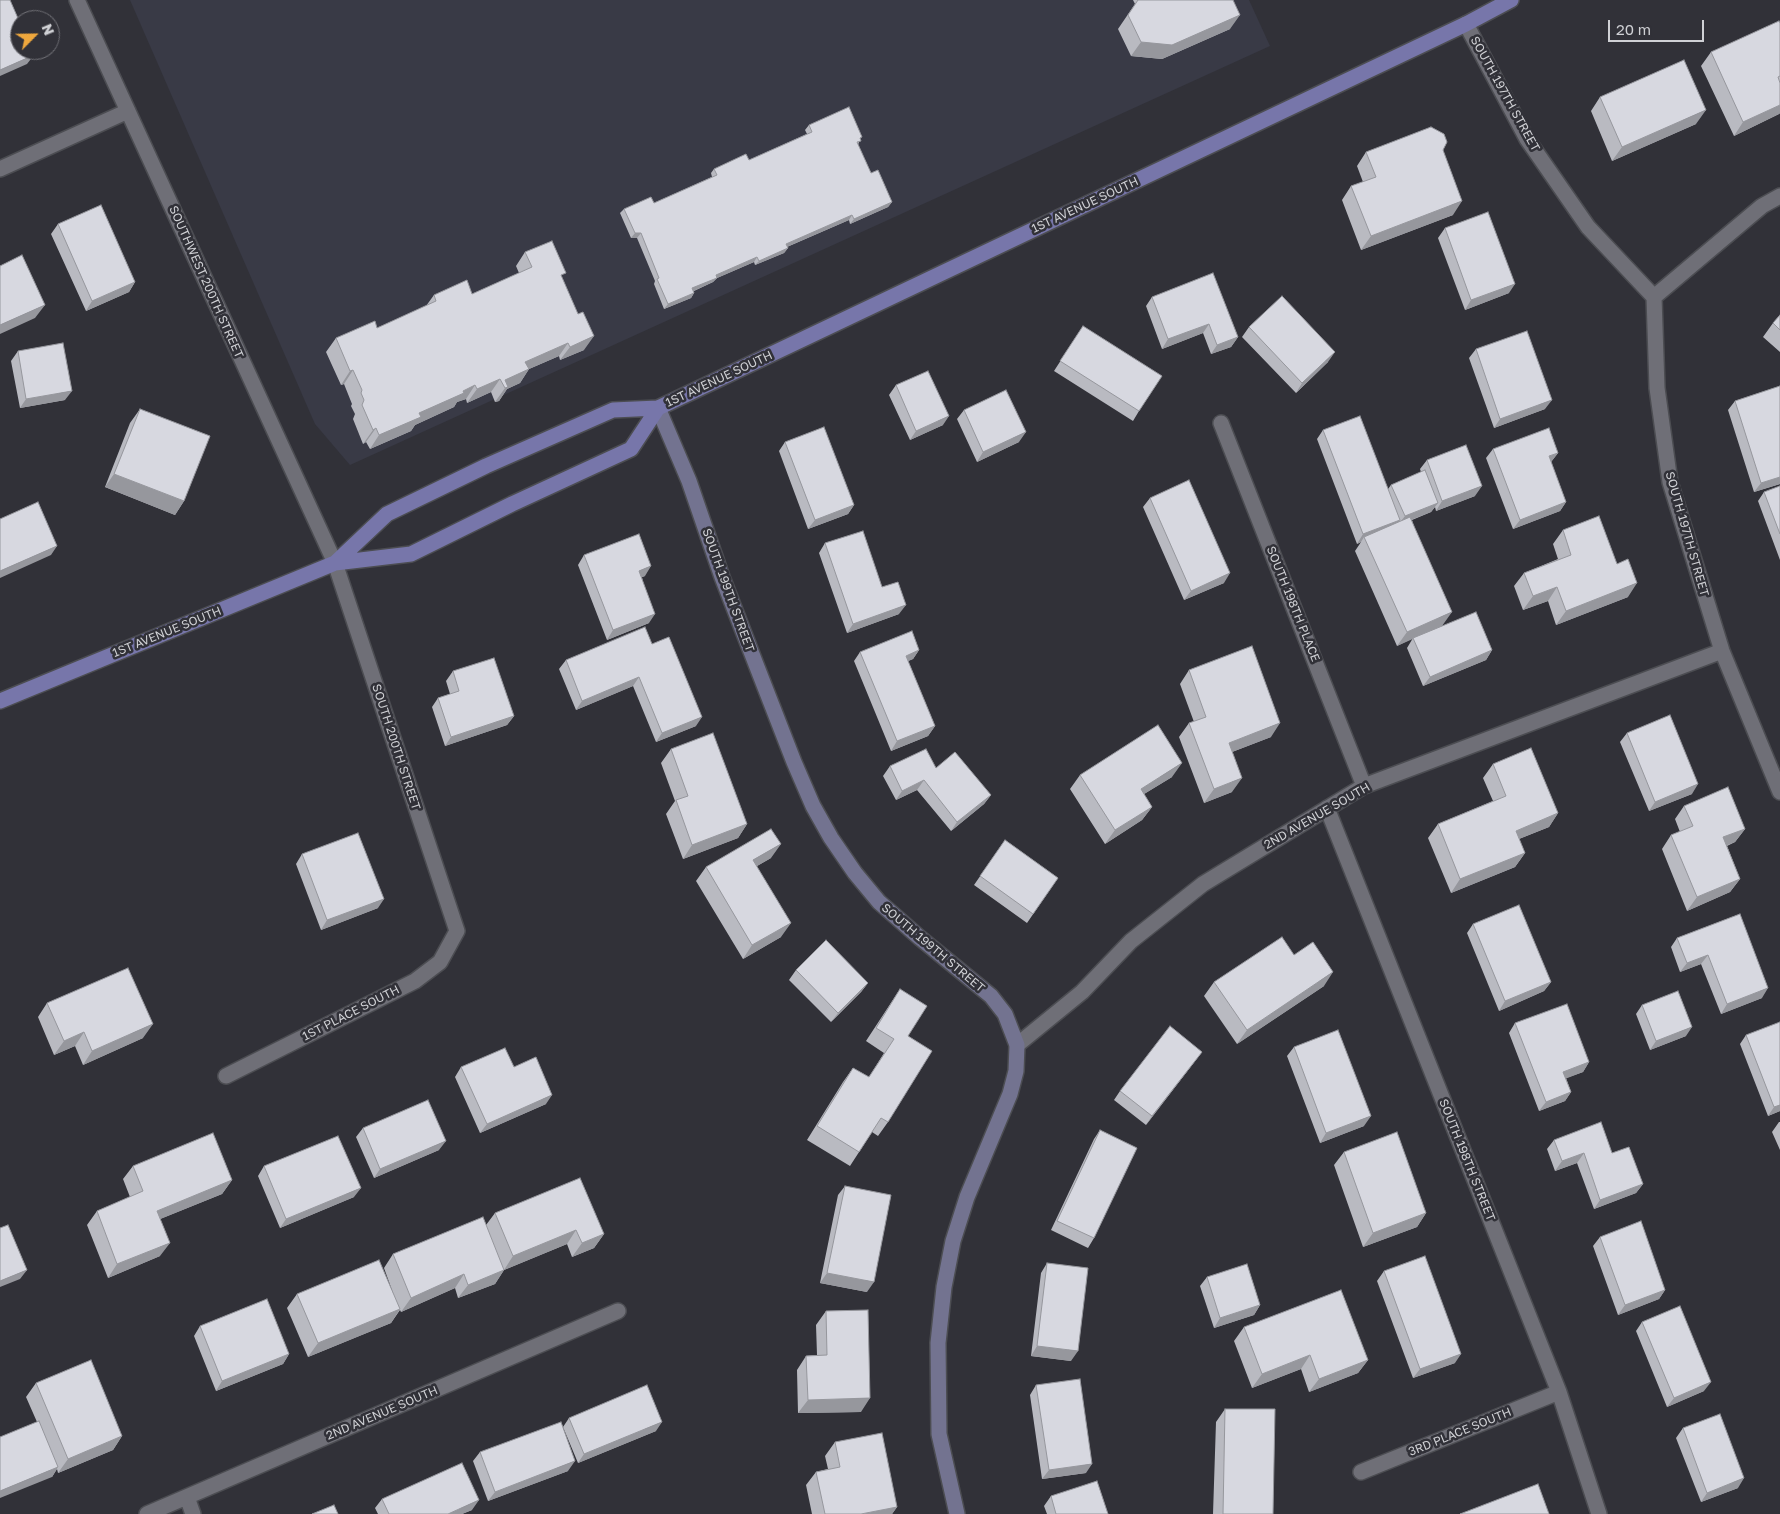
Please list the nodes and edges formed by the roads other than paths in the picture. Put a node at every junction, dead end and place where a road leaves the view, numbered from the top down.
1 (77, 0) edge
2 (1511, 0) edge
3 (1466, 24) junction
4 (128, 111) junction
5 (0, 169) edge
6 (1780, 196) edge
7 (1654, 297) junction
8 (658, 408) junction
9 (1221, 423) dead end
10 (335, 563) junction
11 (1722, 651) junction
12 (0, 701) edge
13 (1364, 786) junction
14 (1780, 792) edge
15 (1327, 808) junction
16 (457, 930) joint
17 (1017, 1045) junction
18 (226, 1076) dead end
19 (618, 1311) dead end
20 (1559, 1392) junction
21 (1361, 1472) dead end
22 (186, 1497) junction
23 (147, 1514) edge
24 (193, 1514) edge
25 (957, 1514) edge
26 (1599, 1514) edge

1 - 4 street, SOUTHWEST 200TH STREET
2 - 3 main road, 1ST AVENUE SOUTH
3 - 7 street, SOUTH 197TH STREET
3 - 8 main road, 1ST AVENUE SOUTH
4 - 5 street
4 - 10 street, SOUTHWEST 200TH STREET
6 - 7 street
7 - 11 street, SOUTH 197TH STREET
8 - 10 main road, 1ST AVENUE SOUTH
8 - 10 main road, 1ST AVENUE SOUTH
8 - 17 street, SOUTH 199TH STREET
9 - 13 street, SOUTH 198TH PLACE
10 - 12 main road, 1ST AVENUE SOUTH
10 - 16 street, SOUTH 200TH STREET
11 - 13 street, 2ND AVENUE SOUTH
11 - 14 street, SOUTH 197TH STREET
13 - 15 street, 2ND AVENUE SOUTH
15 - 17 street, 2ND AVENUE SOUTH
15 - 20 street, SOUTH 198TH STREET
16 - 18 street, 1ST PLACE SOUTH
17 - 25 street, SOUTH 199TH STREET
19 - 22 street, 2ND AVENUE SOUTH
20 - 21 street, 3RD PLACE SOUTH
20 - 26 street, SOUTH 198TH STREET
22 - 23 street, 2ND AVENUE SOUTH
22 - 24 street

